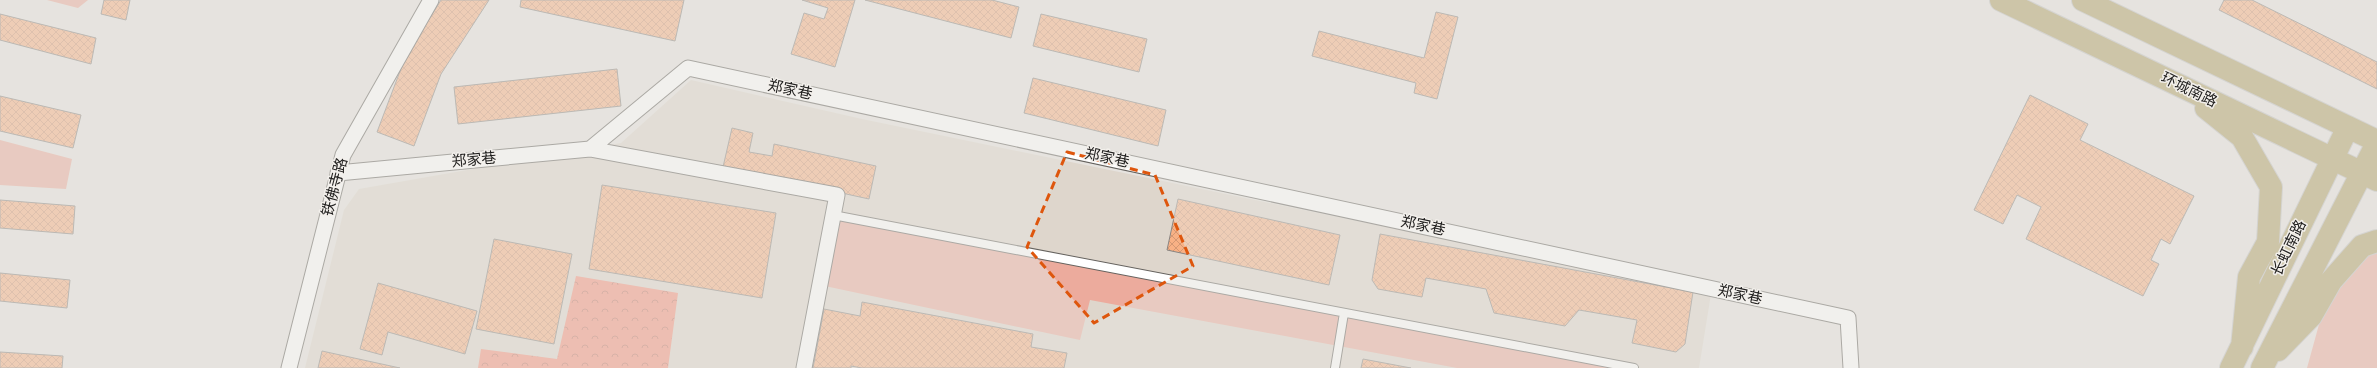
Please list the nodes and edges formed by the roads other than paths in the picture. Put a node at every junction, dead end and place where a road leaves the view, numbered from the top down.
1 (431, 0) edge
2 (2001, 0) edge
3 (2083, 0) edge
4 (2178, 84) junction
5 (2348, 127) junction
6 (2377, 142) edge
7 (590, 149) junction
8 (2331, 160) junction
9 (338, 173) junction
10 (2369, 176) edge
11 (834, 215) junction
12 (2377, 241) edge
13 (1344, 313) junction
14 (2242, 347) junction
15 (2262, 366) edge
16 (289, 368) edge
17 (804, 368) edge
18 (1335, 368) edge
19 (1634, 368) edge
20 (1851, 368) edge
21 (2231, 368) edge

1 - 9 street, 铁佛寺路
2 - 4 highway, 环城南路
3 - 5 highway
4 - 8 highway, 环城南路
4 - 14 highway
5 - 6 highway
5 - 8 highway, 长虹南路
6 - 10 highway, 长虹南路
7 - 9 street, 郑家巷
7 - 11 street
7 - 20 street, 郑家巷
8 - 10 highway, 环城南路
8 - 14 highway, 长虹南路
9 - 16 street, 铁佛寺路
10 - 15 highway, 长虹南路
11 - 13 lane
11 - 17 street
12 - 15 highway
13 - 18 lane
13 - 19 lane
14 - 21 highway, 长虹南路

